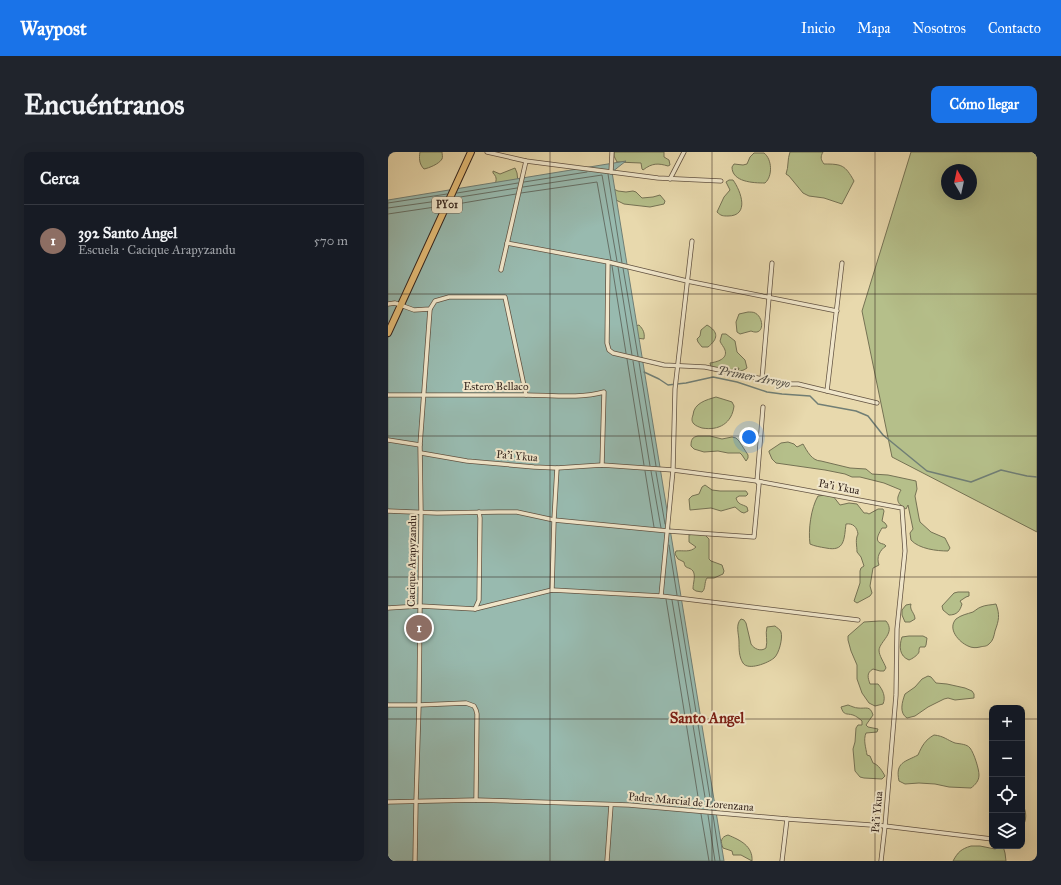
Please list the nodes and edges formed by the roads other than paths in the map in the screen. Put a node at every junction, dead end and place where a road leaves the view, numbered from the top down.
1 (471, 152) edge
2 (487, 152) edge
3 (612, 152) edge
4 (684, 152) edge
5 (526, 161) junction
6 (612, 172) junction
7 (670, 179) junction
8 (721, 181) dead end
9 (692, 241) dead end
10 (507, 242) junction
11 (608, 262) junction
12 (772, 263) dead end
13 (842, 263) dead end
14 (501, 270) dead end
15 (687, 281) junction
16 (769, 298) junction
17 (388, 304) edge
18 (401, 306) junction
19 (430, 309) junction
20 (837, 311) junction
21 (388, 333) edge
22 (678, 366) junction
23 (762, 379) junction
24 (827, 391) junction
25 (388, 395) edge
26 (424, 395) junction
27 (526, 395) junction
28 (877, 403) dead end
29 (763, 407) dead end
30 (388, 440) edge
31 (420, 445) junction
32 (421, 453) junction
33 (602, 465) junction
34 (557, 468) junction
35 (673, 470) junction
36 (757, 480) junction
37 (388, 511) edge
38 (421, 512) junction
39 (479, 512) junction
40 (554, 520) junction
41 (668, 531) junction
42 (552, 590) junction
43 (661, 596) junction
44 (420, 606) junction
45 (388, 608) edge
46 (475, 609) junction
47 (858, 620) dead end
48 (388, 705) edge
49 (419, 705) junction
50 (476, 800) junction
51 (388, 802) edge
52 (416, 802) junction
53 (611, 805) junction
54 (786, 819) junction
55 (885, 826) junction
56 (989, 839) edge
57 (416, 861) edge
58 (607, 861) edge
59 (782, 861) edge
60 (881, 861) edge

1 - 18 highway, PY01
2 - 5 street
3 - 6 street
4 - 7 street
5 - 6 street
5 - 10 street
6 - 7 street
7 - 8 street
9 - 15 street
10 - 11 street
10 - 14 street
11 - 15 street
11 - 22 street
12 - 16 street
13 - 20 street
15 - 16 street
15 - 22 street
16 - 20 street
16 - 23 street
17 - 18 street
18 - 19 street
18 - 21 highway, PY01
19 - 26 street, Cacique Arapyzandu
19 - 27 street
20 - 24 street
22 - 23 street
22 - 35 street
23 - 24 street
24 - 28 street
25 - 26 street, Estero Bellaco
26 - 27 street, Estero Bellaco
26 - 31 street, Cacique Arapyzandu
27 - 33 street, Estero Bellaco
29 - 36 street
30 - 31 street
31 - 32 street, Cacique Arapyzandu
32 - 34 street, Pa'i Ykua
32 - 38 street, Cacique Arapyzandu
33 - 34 street, Pa'i Ykua
33 - 35 street, Pa'i Ykua
34 - 40 street
35 - 36 street, Pa'i Ykua
35 - 41 street
36 - 41 street
36 - 55 street, Pa'i Ykua
37 - 38 street
38 - 39 street
38 - 44 street, Cacique Arapyzandu
39 - 40 street
39 - 46 street
40 - 41 street
40 - 42 street
41 - 43 street
42 - 43 street
42 - 46 street
43 - 47 street
44 - 45 street
44 - 46 street
44 - 49 street, Cacique Arapyzandu
48 - 49 street
49 - 50 street
49 - 52 street, Cacique Arapyzandu
50 - 52 street, Padre Marcial de Lorenzana
50 - 53 street, Padre Marcial de Lorenzana
51 - 52 street, Padre Marcial de Lorenzana
52 - 57 street, Cacique Arapyzandu
53 - 54 street, Padre Marcial de Lorenzana
53 - 58 street
54 - 55 street, Padre Marcial de Lorenzana
54 - 59 street
55 - 56 street, Padre Marcial de Lorenzana
55 - 60 street, Pa'i Ykua

